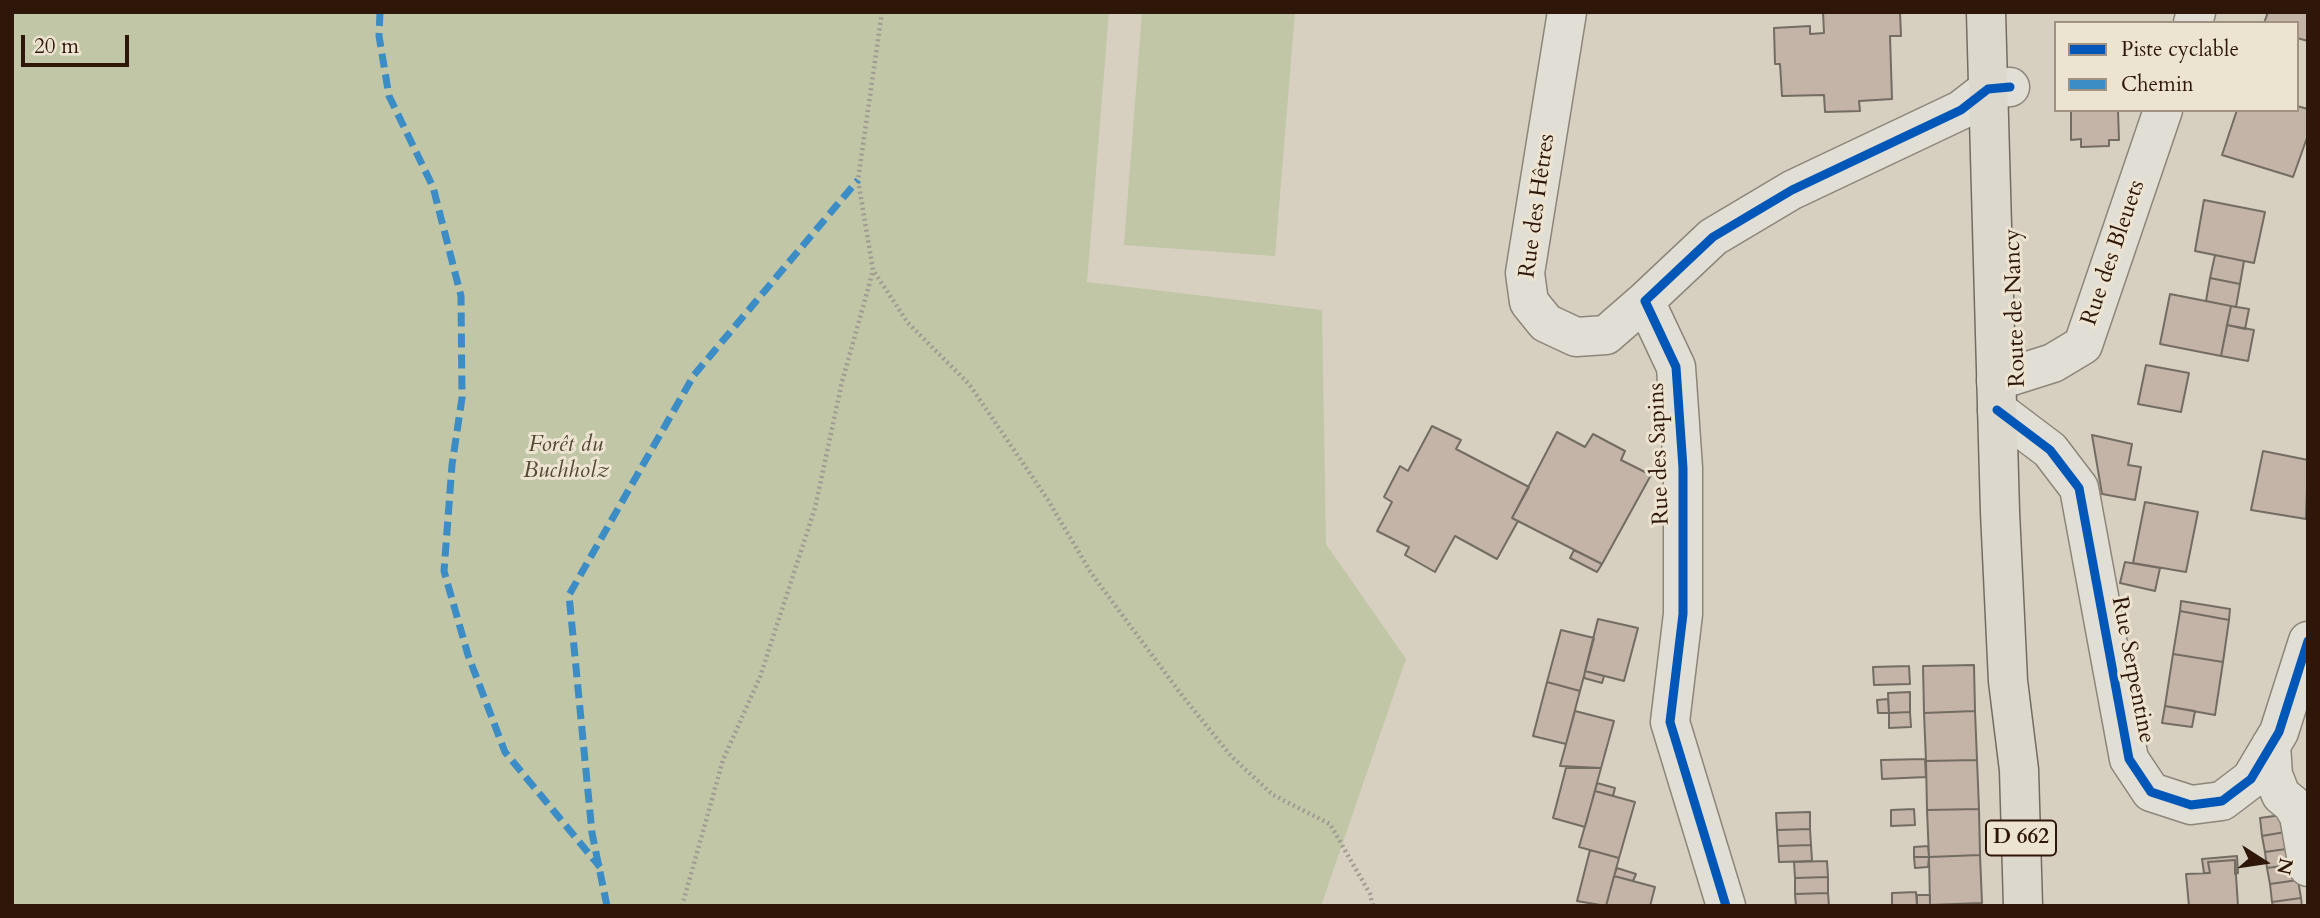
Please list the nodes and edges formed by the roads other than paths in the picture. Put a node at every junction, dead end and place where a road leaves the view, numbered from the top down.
1 (1567, 12) edge
2 (1986, 12) edge
3 (2008, 12) edge
4 (1999, 88) junction
5 (2162, 112) edge
6 (1645, 302) junction
7 (2008, 398) junction
8 (2308, 641) edge
9 (2271, 745) junction
10 (2308, 867) edge
11 (1726, 906) edge
12 (2022, 906) edge

1 - 6 street, Rue des Hêtres
2 - 4 main road, Route de Nancy / D 662
3 - 4 main road, Route de Nancy / D 662
4 - 6 street
4 - 7 main road, Route de Nancy / D 662
5 - 7 street, Rue des Bleuets
6 - 11 street, Rue des Sapins
7 - 9 street, Rue Serpentine
7 - 12 main road, Route de Nancy / D 662
8 - 9 street, Rue Serpentine
9 - 10 street

